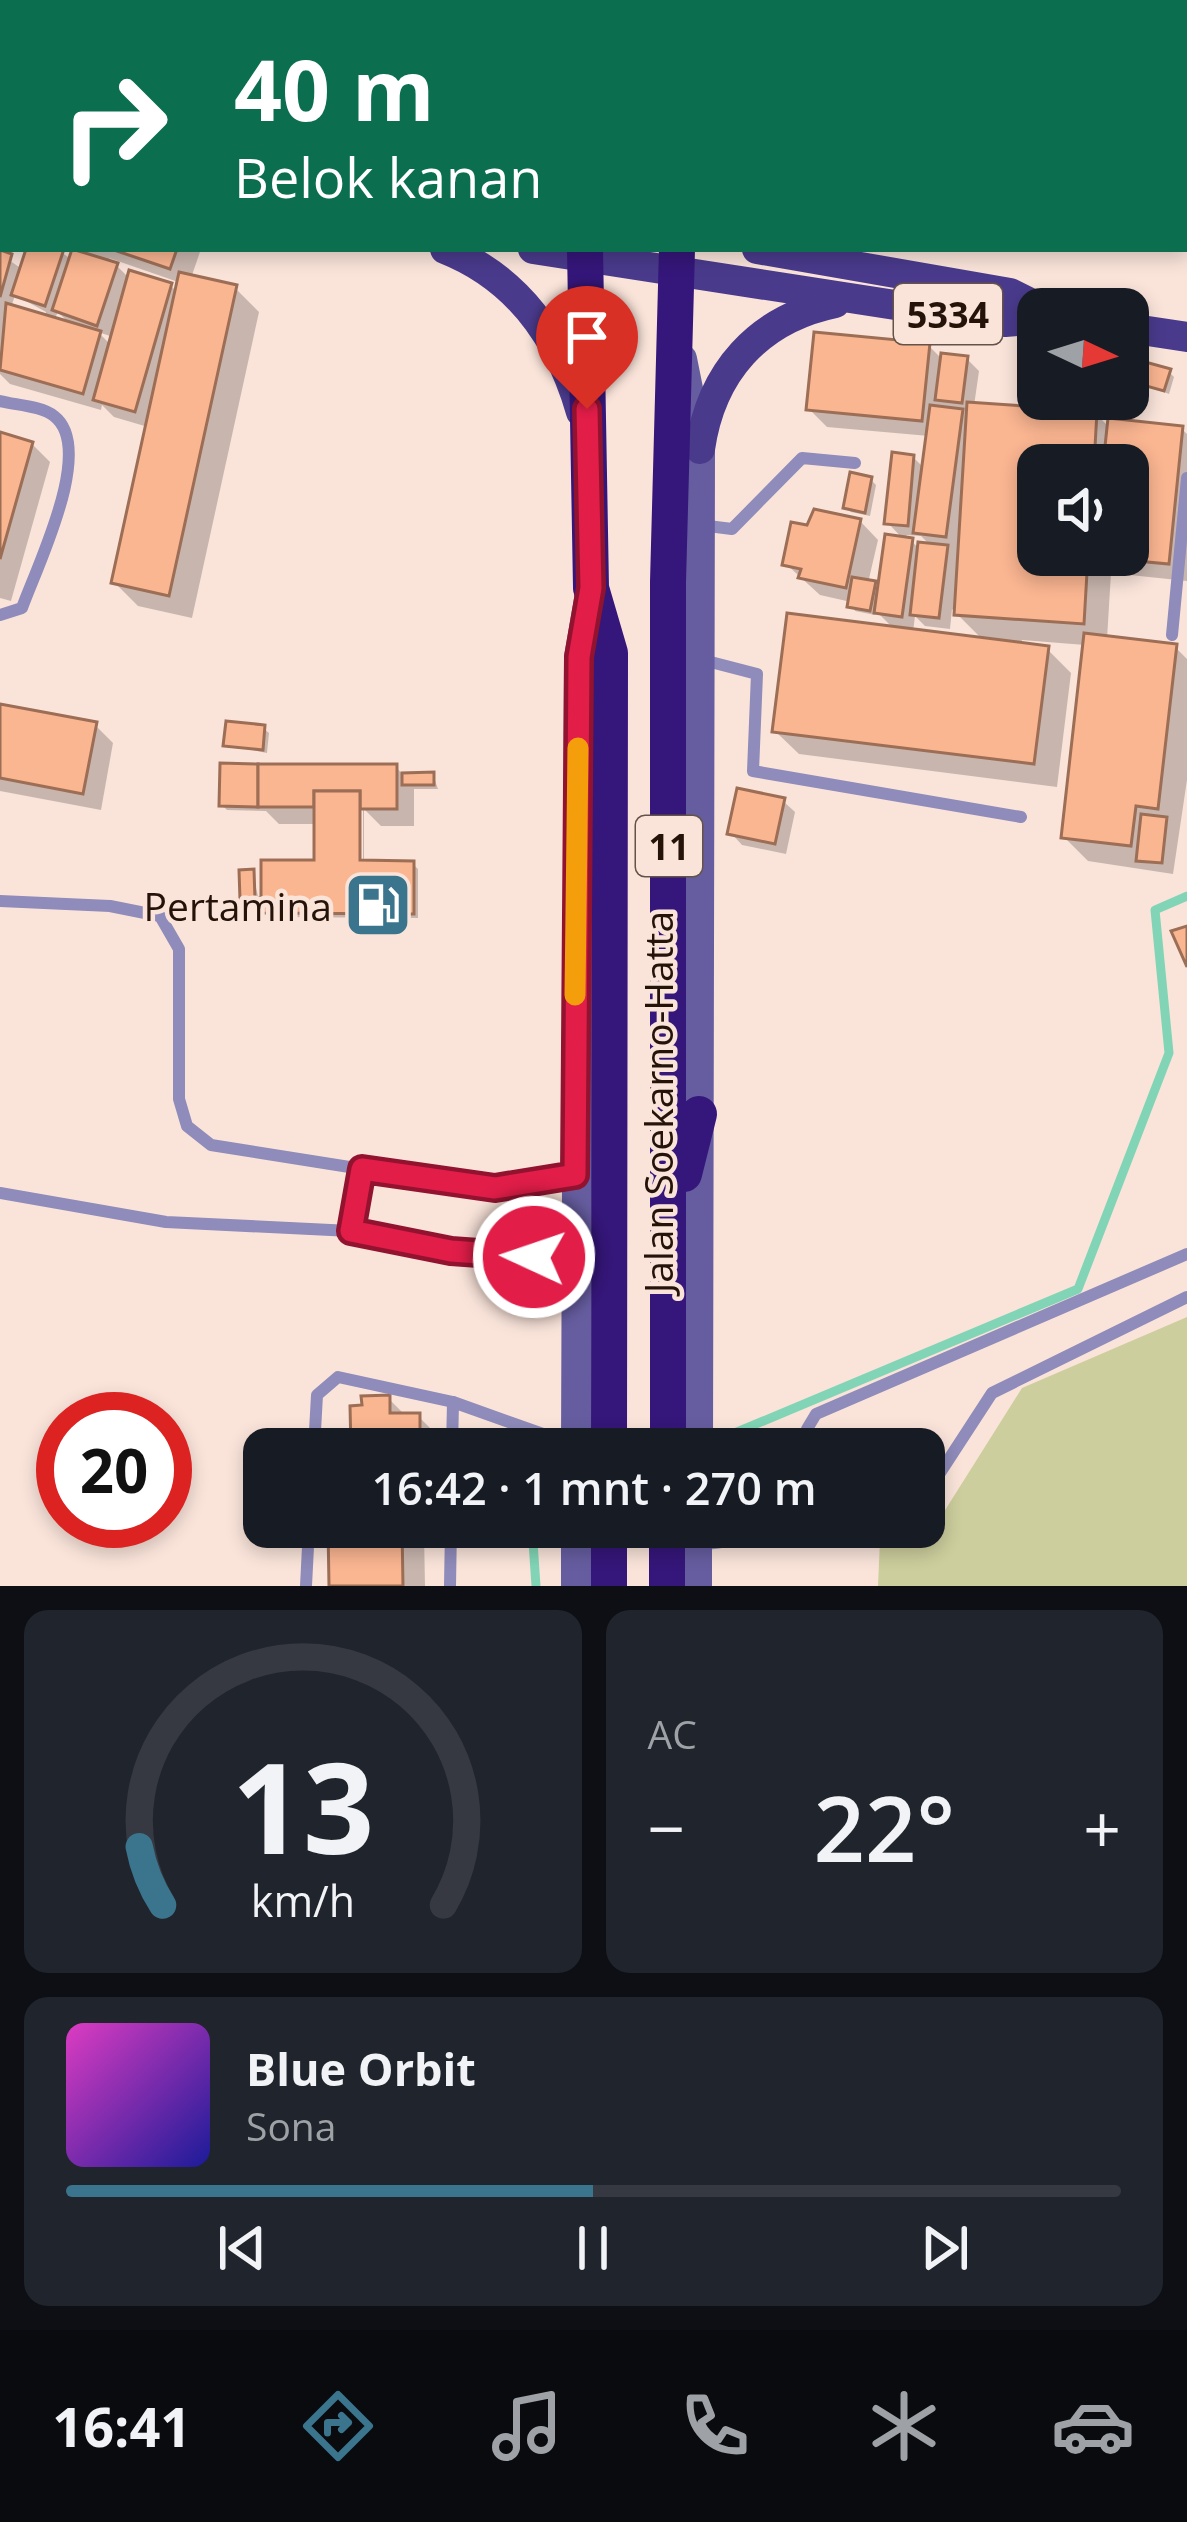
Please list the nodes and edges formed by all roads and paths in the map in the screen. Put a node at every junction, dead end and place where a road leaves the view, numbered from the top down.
1 (451, 252) edge
2 (773, 252) edge
3 (832, 252) edge
4 (585, 253) edge
5 (677, 261) edge
6 (894, 274) junction
7 (1017, 296) edge
8 (859, 301) junction
9 (1017, 321) edge
10 (674, 325) junction
11 (1149, 331) edge
12 (1187, 337) edge
13 (0, 401) edge
14 (588, 435) junction
15 (700, 449) junction
16 (854, 463) dead end
17 (1187, 478) edge
18 (700, 525) junction
19 (591, 588) junction
20 (0, 615) edge
21 (1172, 635) dead end
22 (700, 658) junction
23 (1021, 817) dead end
24 (0, 901) edge
25 (699, 1114) junction
26 (362, 1169) junction
27 (575, 1175) junction
28 (0, 1193) edge
29 (670, 1228) junction
30 (351, 1231) junction
31 (1187, 1254) edge
32 (576, 1257) junction
33 (1187, 1297) edge
34 (684, 1358) junction
35 (453, 1402) junction
36 (315, 1428) edge
37 (452, 1428) edge
38 (529, 1428) edge
39 (586, 1428) edge
40 (592, 1428) edge
41 (672, 1428) edge
42 (695, 1428) edge
43 (808, 1428) edge
44 (945, 1465) edge
45 (308, 1548) edge
46 (451, 1548) edge
47 (609, 1548) edge
48 (683, 1548) edge
49 (692, 1548) edge
50 (306, 1586) edge
51 (450, 1586) edge
52 (609, 1586) edge
53 (667, 1586) edge
54 (697, 1586) edge

1 - 14 main road
2 - 6 main road, 5334
3 - 6 main road
4 - 5 main road
4 - 14 highway, Jalan Soekarno-Hatta / 11
5 - 8 main road, 5334
5 - 10 highway, Jalan Soekarno-Hatta / 11
6 - 7 main road, 5334
8 - 9 main road, 5334
8 - 15 main road
10 - 15 main road, Jalan Soekarno-Hatta
10 - 29 highway, Jalan Soekarno-Hatta / 11
11 - 12 main road
13 - 20 lane
14 - 19 highway, Jalan Soekarno-Hatta / 11
15 - 18 main road, Jalan Soekarno-Hatta
16 - 18 lane
17 - 21 lane
18 - 22 main road, Jalan Soekarno-Hatta
19 - 27 main road, Jalan Soekarno-Hatta
19 - 40 highway, Jalan Soekarno-Hatta / 11
22 - 23 lane
22 - 25 main road, Jalan Soekarno-Hatta
24 - 26 lane
25 - 29 highway
25 - 34 main road, Jalan Soekarno-Hatta
26 - 27 lane
26 - 30 lane
27 - 32 main road, Jalan Soekarno-Hatta
28 - 30 lane
29 - 34 highway, Jalan Soekarno-Hatta / 11
30 - 32 lane
31 - 43 lane
32 - 39 main road, Jalan Soekarno-Hatta
33 - 44 lane
34 - 41 highway, Jalan Soekarno-Hatta / 11
34 - 42 main road, Jalan Soekarno-Hatta
35 - 36 lane
35 - 37 lane
35 - 38 lane
45 - 50 lane
46 - 51 lane
47 - 52 highway
48 - 53 highway
49 - 54 main road

